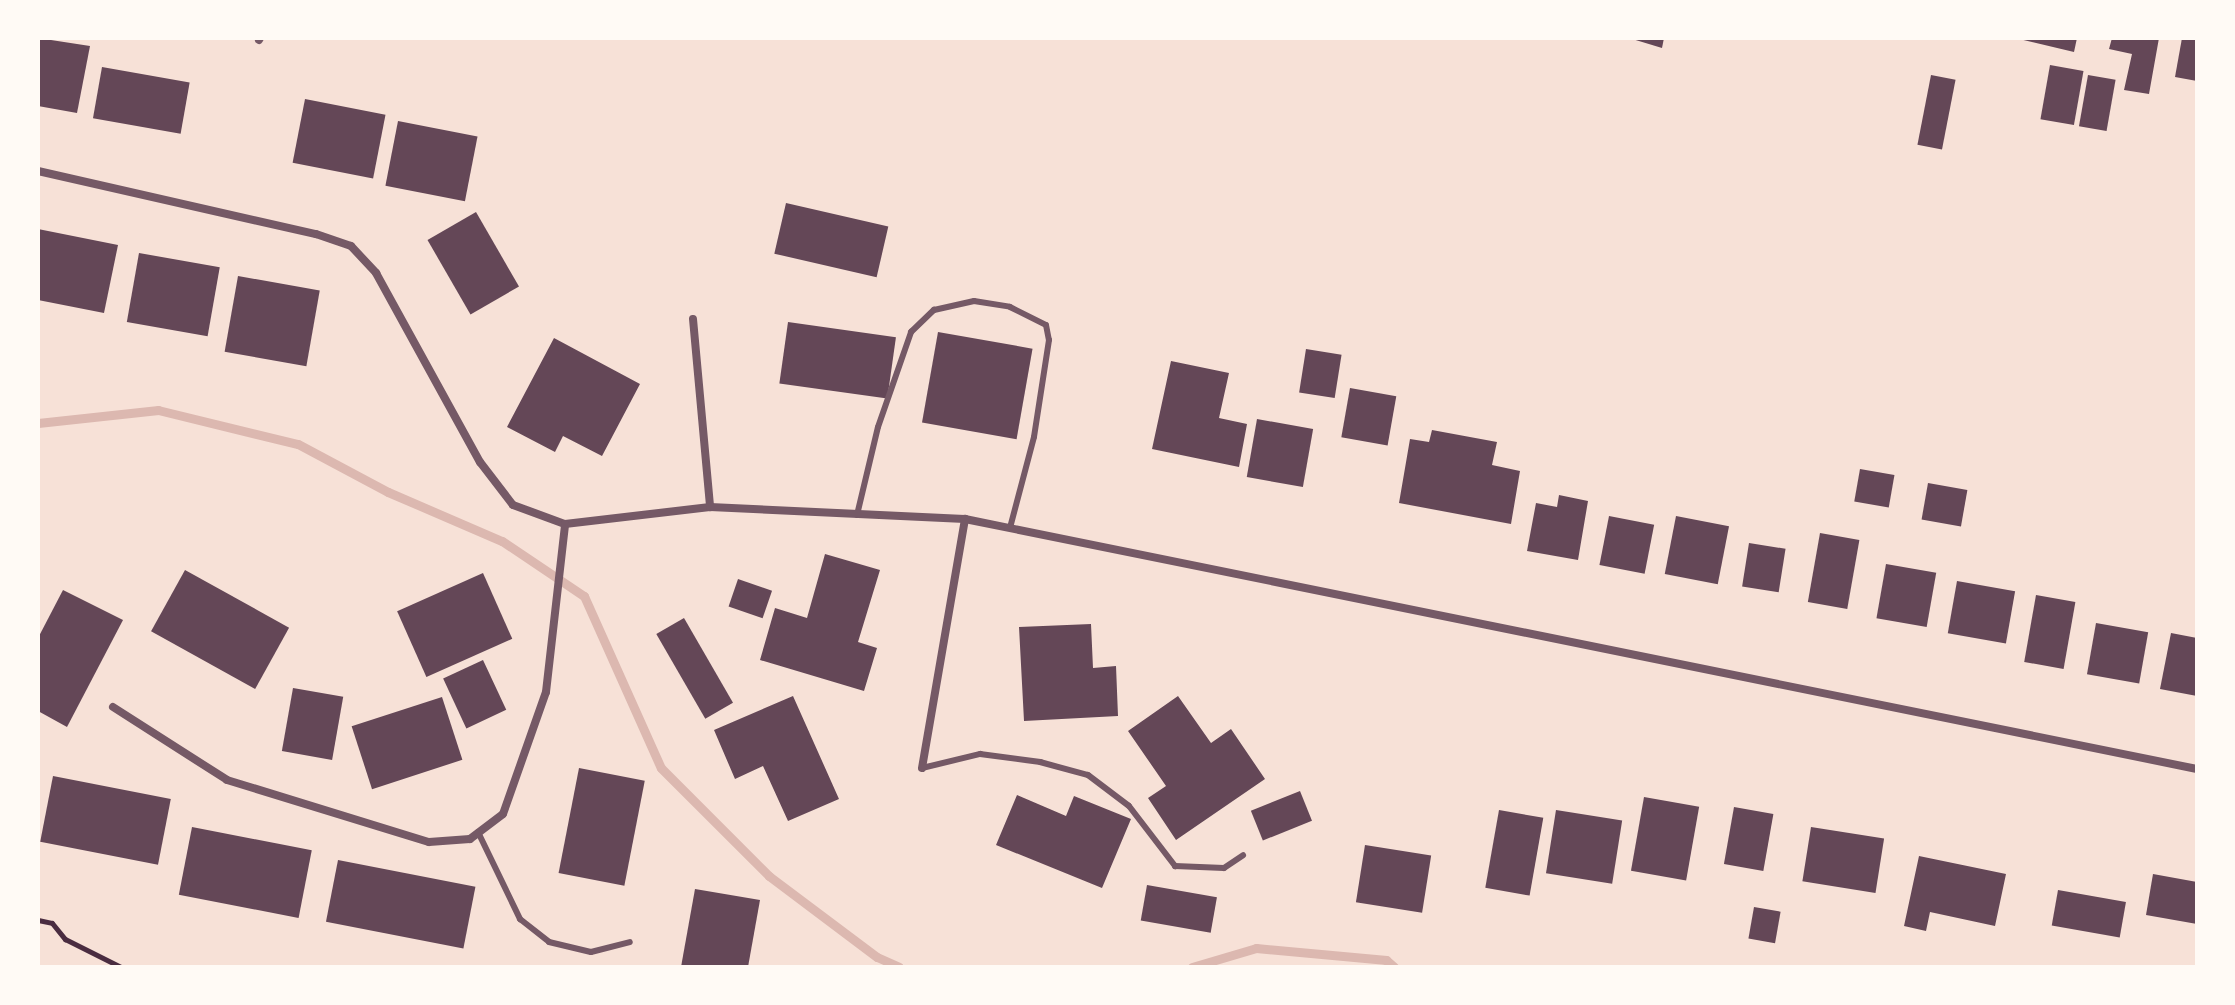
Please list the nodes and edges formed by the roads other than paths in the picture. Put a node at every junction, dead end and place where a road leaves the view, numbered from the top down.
1 (38, 171) edge
2 (693, 319) dead end
3 (710, 507) junction
4 (857, 515) junction
5 (965, 519) junction
6 (565, 524) junction
7 (1010, 528) junction
8 (113, 707) dead end
9 (922, 768) joint
10 (2197, 769) edge
11 (478, 832) junction
12 (1243, 855) dead end
13 (630, 942) dead end

1 - 6 street
2 - 3 street
3 - 4 street
3 - 6 street
4 - 5 street
4 - 7 lane
5 - 7 street
5 - 9 street
6 - 11 street
7 - 10 street
8 - 11 street
9 - 12 lane
11 - 13 lane

